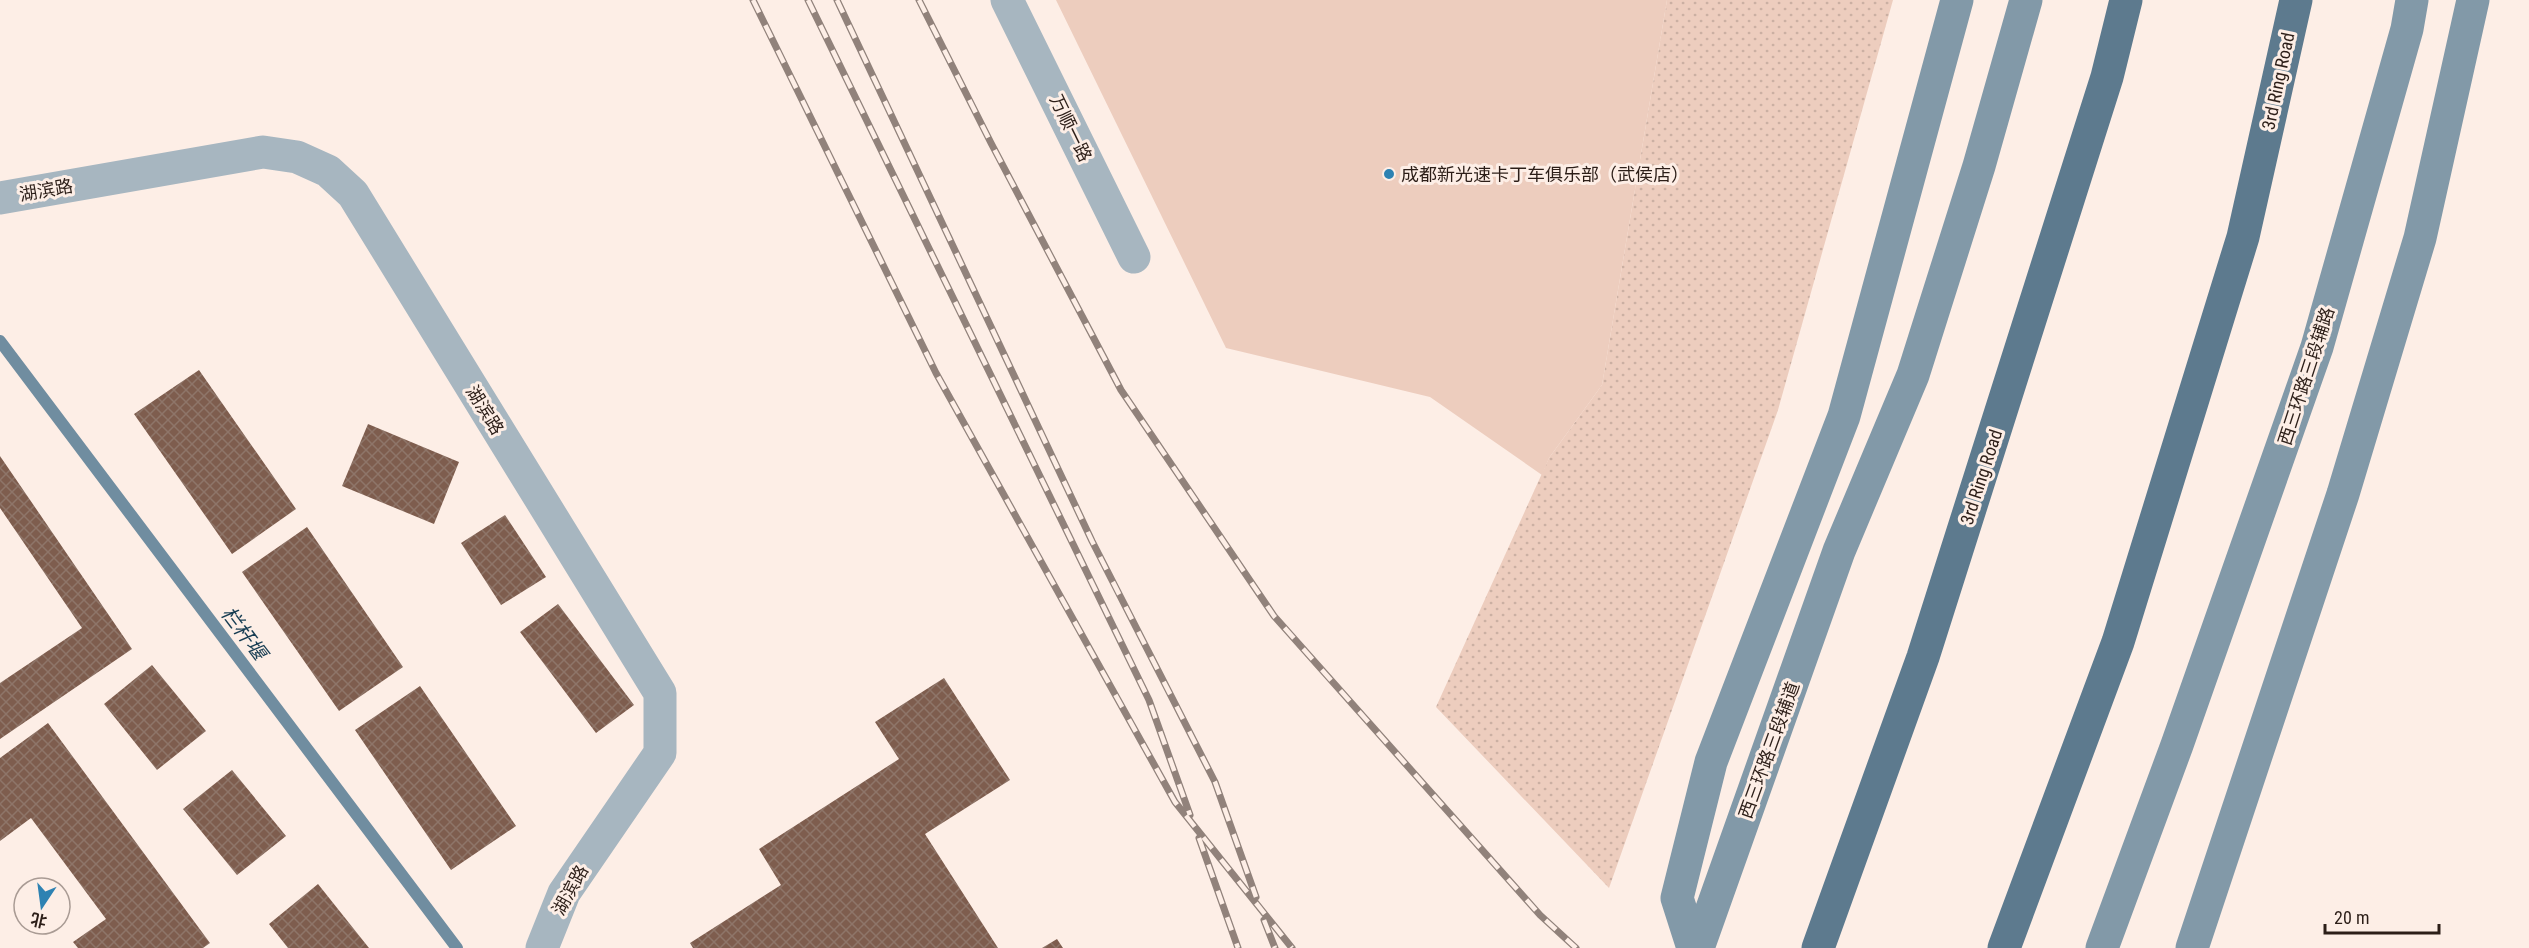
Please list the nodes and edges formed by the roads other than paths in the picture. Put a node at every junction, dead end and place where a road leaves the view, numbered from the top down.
1 (1007, 0) edge
2 (1957, 0) edge
3 (2026, 0) edge
4 (2126, 0) edge
5 (2296, 0) edge
6 (2412, 0) edge
7 (2473, 0) edge
8 (0, 198) edge
9 (1134, 257) dead end
10 (542, 948) edge
11 (1693, 948) edge
12 (1698, 948) edge
13 (1818, 948) edge
14 (2004, 948) edge
15 (2102, 948) edge
16 (2192, 948) edge

1 - 9 street, 万顺一路
2 - 11 main road
3 - 12 main road, 西三环路三段辅道
4 - 13 highway, 3rd Ring Road
5 - 14 highway, 3rd Ring Road
6 - 15 main road, 西三环路三段辅路
7 - 16 main road
8 - 10 street, 湖滨路

